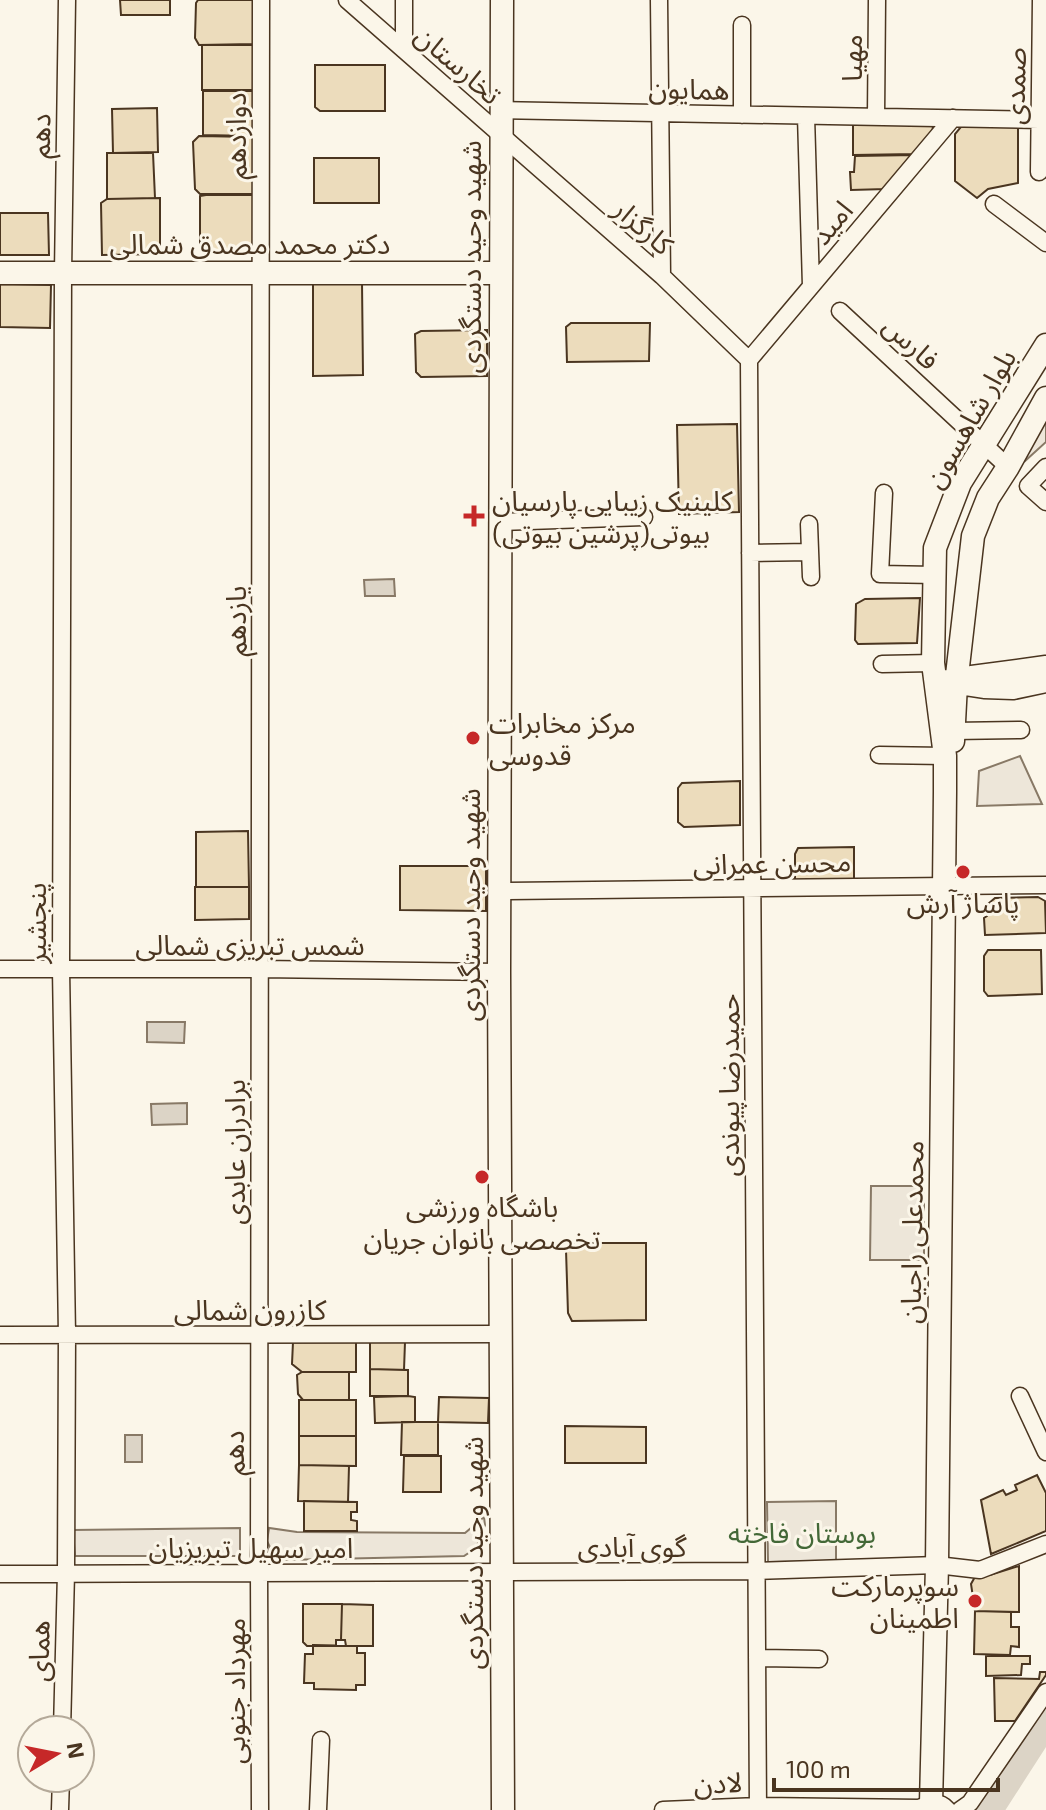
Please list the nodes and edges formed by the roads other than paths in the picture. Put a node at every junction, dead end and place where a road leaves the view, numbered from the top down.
1 (67, 0) edge
2 (261, 0) edge
3 (347, 0) edge
4 (404, 0) edge
5 (502, 0) edge
6 (659, 0) edge
7 (877, 0) edge
8 (1041, 0) edge
9 (742, 25) dead end
10 (404, 50) junction
11 (501, 110) junction
12 (660, 113) junction
13 (742, 115) junction
14 (806, 116) junction
15 (876, 117) junction
16 (953, 118) junction
17 (1039, 120) junction
18 (501, 135) junction
19 (1039, 172) dead end
20 (994, 204) dead end
21 (1046, 243) edge
22 (0, 273) edge
23 (63, 273) junction
24 (261, 273) junction
25 (500, 273) junction
26 (662, 276) junction
27 (811, 286) junction
28 (840, 311) dead end
29 (1046, 345) edge
30 (749, 360) junction
31 (1046, 398) edge
32 (983, 444) junction
33 (1008, 467) junction
34 (1046, 467) edge
35 (884, 493) dead end
36 (1046, 502) edge
37 (644, 517) dead end
38 (499, 522) junction
39 (809, 524) dead end
40 (810, 552) junction
41 (750, 553) junction
42 (935, 575) junction
43 (811, 577) dead end
44 (882, 664) dead end
45 (1046, 667) edge
46 (942, 675) junction
47 (1046, 681) edge
48 (1021, 730) dead end
49 (953, 731) junction
50 (879, 755) dead end
51 (945, 756) junction
52 (1046, 885) edge
53 (950, 886) junction
54 (752, 888) junction
55 (499, 891) junction
56 (0, 969) edge
57 (61, 969) junction
58 (260, 969) junction
59 (499, 972) junction
60 (501, 1334) junction
61 (0, 1335) edge
62 (67, 1335) junction
63 (259, 1335) junction
64 (1020, 1396) dead end
65 (1046, 1452) edge
66 (1046, 1544) edge
67 (943, 1566) junction
68 (757, 1571) junction
69 (259, 1572) junction
70 (66, 1573) junction
71 (501, 1573) junction
72 (0, 1574) edge
73 (757, 1658) junction
74 (819, 1659) dead end
75 (1046, 1692) edge
76 (62, 1714) edge
77 (321, 1740) dead end
78 (931, 1807) edge
79 (758, 1808) edge
80 (260, 1810) edge
81 (318, 1810) edge
82 (503, 1810) edge
83 (663, 1810) edge
84 (960, 1810) edge

1 - 23 street, دهم
2 - 24 street, دوازدهم
3 - 10 street, تخارستان
4 - 10 street
5 - 11 main road, شهید وحید دستگردی
6 - 12 street
7 - 15 street, مهیا
8 - 17 street, صمدی
9 - 13 street
10 - 18 street, تخارستان
11 - 12 street, همایون
11 - 18 main road, شهید وحید دستگردی
12 - 13 street, همایون
12 - 26 street
13 - 14 street, همایون
14 - 15 street, همایون
14 - 27 street
15 - 16 street, همایون
16 - 17 street, همایون
16 - 27 street, امید
17 - 19 street, صمدی
18 - 25 main road, شهید وحید دستگردی
18 - 26 street, کارگزار
20 - 21 street
22 - 23 main road, دکتر محمد مصدق شمالی
23 - 24 main road, دکتر محمد مصدق شمالی
23 - 57 street, پنجشیر
24 - 25 main road, دکتر محمد مصدق شمالی
24 - 58 street, یازدهم
25 - 38 main road, شهید وحید دستگردی
26 - 30 street, کارگزار
27 - 30 street, امید
28 - 32 street, فارس
29 - 32 main road, بلوار شاهسون
30 - 41 street, حمیدرضا پیوندی
31 - 33 main road, بلوار شاهسون
32 - 33 street, فارس
32 - 42 main road, بلوار شاهسون
33 - 46 main road, بلوار شاهسون
34 - 36 street
35 - 42 street
37 - 38 street
38 - 55 main road, شهید وحید دستگردی
39 - 40 street
40 - 41 street
40 - 43 street
41 - 54 street, حمیدرضا پیوندی
42 - 46 main road, بلوار شاهسون
44 - 46 street
45 - 46 main road
46 - 47 main road
46 - 49 main road, محمدعلی راجیان
46 - 51 main road, محمدعلی راجیان
48 - 49 street
49 - 53 main road, محمدعلی راجیان
50 - 51 street
51 - 53 main road, محمدعلی راجیان
52 - 53 street, محسن عمرانی
53 - 54 street, محسن عمرانی
53 - 67 main road, محمدعلی راجیان
54 - 55 street, محسن عمرانی
54 - 68 street, حمیدرضا پیوندی
55 - 59 main road, شهید وحید دستگردی
56 - 57 street, شمس تبریزی شمالی
57 - 58 street, شمس تبریزی شمالی
57 - 62 street, پنجشیر
58 - 59 street, شمس تبریزی شمالی
58 - 63 street, برادران عابدی
59 - 60 main road, شهید وحید دستگردی
60 - 63 street, کازرون شمالی
60 - 71 main road, شهید وحید دستگردی
61 - 62 street, کازرون شمالی
62 - 63 street, کازرون شمالی
62 - 70 street, پنجشیر
63 - 69 street, دهم
64 - 65 street
66 - 67 street, گوی آبادی
67 - 68 street, گوی آبادی
67 - 78 main road, محمدعلی راجیان
68 - 71 street, گوی آبادی
68 - 73 street, حمیدرضا پیوندی
69 - 70 street, امیر سهیل تبریزیان
69 - 71 street, امیر سهیل تبریزیان
69 - 80 street, مهرداد جنوبی
70 - 72 street, امیر سهیل تبریزیان
70 - 76 street, همای
71 - 82 main road, شهید وحید دستگردی
73 - 74 street
73 - 79 street, حمیدرضا پیوندی
75 - 84 street
77 - 81 street
78 - 79 street, لادن
79 - 83 street, لادن

